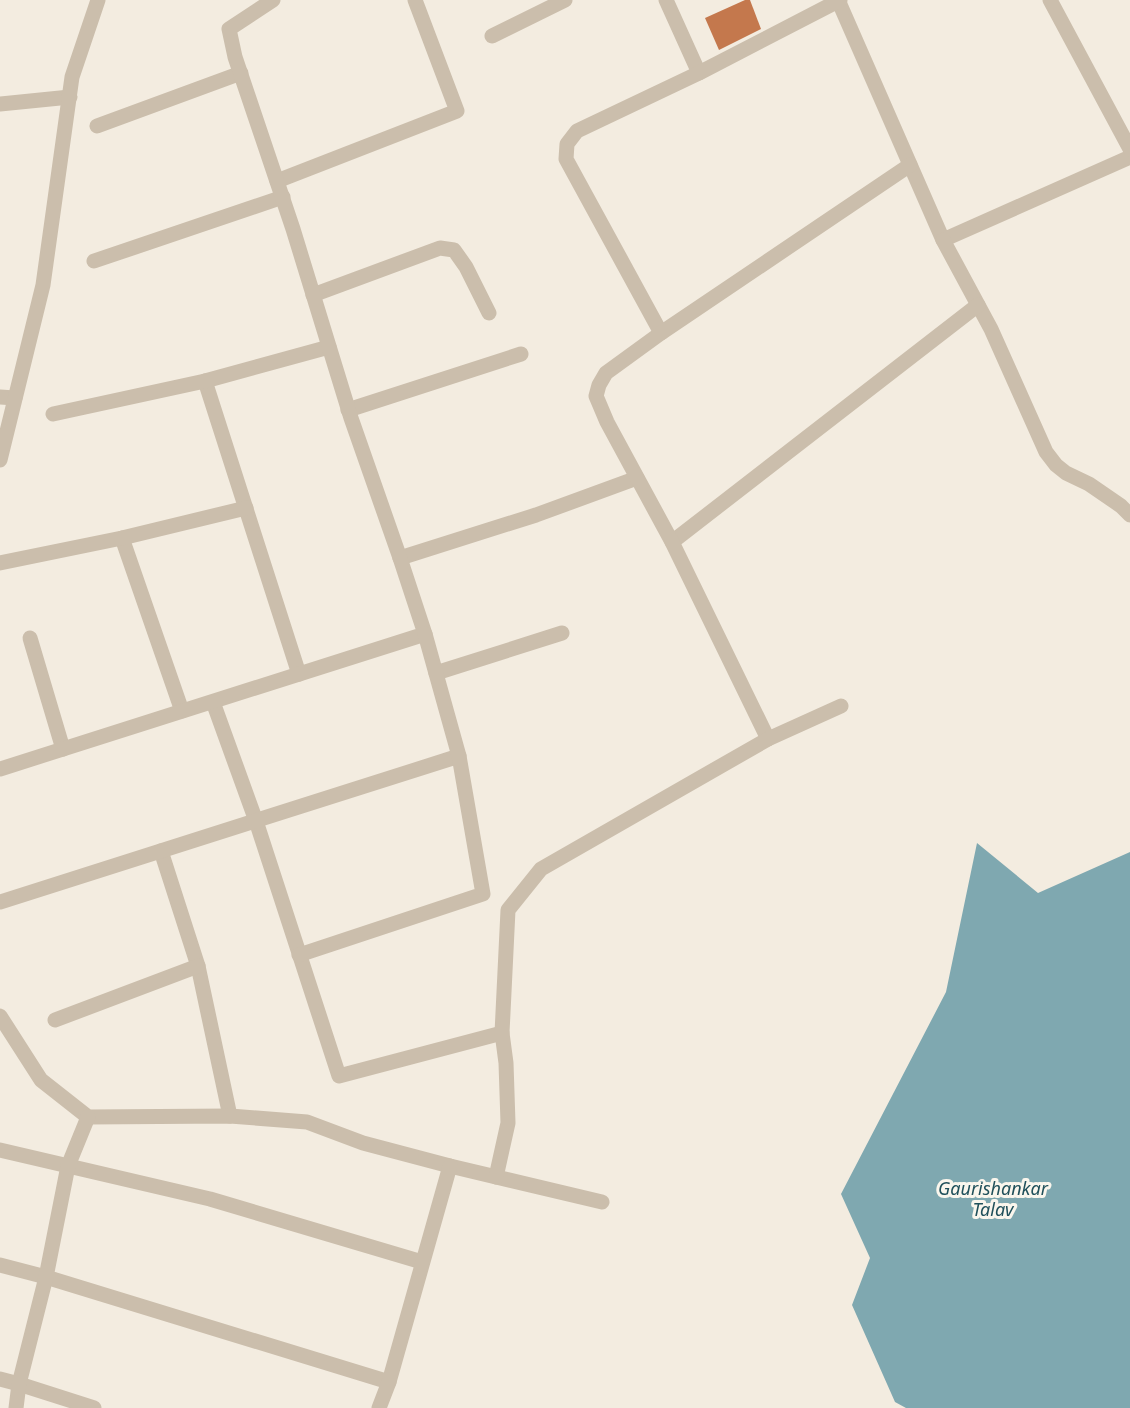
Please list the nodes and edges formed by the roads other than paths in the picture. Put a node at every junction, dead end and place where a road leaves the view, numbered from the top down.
1 (98, 0) edge
2 (273, 0) edge
3 (415, 0) edge
4 (565, 0) edge
5 (666, 0) edge
6 (1050, 0) edge
7 (839, 1) edge
8 (492, 36) dead end
9 (241, 73) junction
10 (699, 73) junction
11 (70, 97) junction
12 (0, 104) edge
13 (97, 126) dead end
14 (1130, 149) edge
15 (1130, 157) edge
16 (910, 165) junction
17 (277, 181) junction
18 (283, 197) junction
19 (943, 240) junction
20 (94, 261) dead end
21 (313, 295) junction
22 (978, 305) junction
23 (489, 313) dead end
24 (661, 333) junction
25 (329, 347) junction
26 (521, 354) dead end
27 (205, 381) junction
28 (8, 398) edge
29 (348, 410) junction
30 (53, 414) dead end
31 (0, 460) edge
32 (637, 478) junction
33 (246, 508) junction
34 (1130, 515) edge
35 (122, 538) junction
36 (672, 542) junction
37 (400, 558) junction
38 (0, 563) edge
39 (562, 633) dead end
40 (425, 634) junction
41 (30, 638) dead end
42 (436, 673) junction
43 (299, 674) junction
44 (213, 702) junction
45 (841, 706) dead end
46 (182, 711) junction
47 (768, 739) junction
48 (63, 749) junction
49 (459, 756) junction
50 (0, 770) edge
51 (256, 820) junction
52 (161, 851) junction
53 (0, 902) edge
54 (299, 955) junction
55 (198, 966) junction
56 (0, 1016) edge
57 (55, 1020) dead end
58 (502, 1033) junction
59 (230, 1116) junction
60 (88, 1118) junction
61 (0, 1150) edge
62 (68, 1166) junction
63 (450, 1166) junction
64 (496, 1177) junction
65 (602, 1202) dead end
66 (422, 1262) junction
67 (0, 1265) edge
68 (46, 1277) junction
69 (0, 1380) edge
70 (389, 1382) junction
71 (19, 1384) junction
72 (15, 1408) edge
73 (94, 1408) edge
74 (379, 1408) edge

1 - 11 street
2 - 9 street
3 - 17 street
4 - 8 street
5 - 10 street
6 - 14 street
7 - 10 street
7 - 16 street
9 - 13 street
9 - 17 street
10 - 24 street
11 - 12 street
11 - 28 street
15 - 19 street
16 - 19 street
16 - 24 street
17 - 18 street
18 - 20 street
18 - 21 street
19 - 22 street
21 - 23 street
21 - 25 street
22 - 34 street
22 - 36 street
24 - 32 street
25 - 27 street
25 - 29 street
26 - 29 street
27 - 30 street
27 - 33 street
28 - 31 street
29 - 37 street
32 - 36 street
32 - 37 street
33 - 35 street
33 - 43 street
35 - 38 street
35 - 46 street
36 - 47 street
37 - 40 street
39 - 42 street
40 - 42 street
40 - 43 street
41 - 48 street
42 - 49 street
43 - 44 street
44 - 46 street
44 - 51 street
45 - 47 street
46 - 48 street
47 - 58 street
48 - 50 street
49 - 51 street
49 - 54 street
51 - 52 street
51 - 54 street
52 - 53 street
52 - 55 street
54 - 58 street
55 - 57 street
55 - 59 street
56 - 60 street
58 - 64 street
59 - 60 street
59 - 63 street
60 - 62 street
61 - 62 street
62 - 66 street
62 - 68 street
63 - 64 street
63 - 66 street
64 - 65 street
66 - 70 street
67 - 68 street
68 - 70 street
68 - 71 street
69 - 71 street
70 - 74 street
71 - 72 street
71 - 73 street

